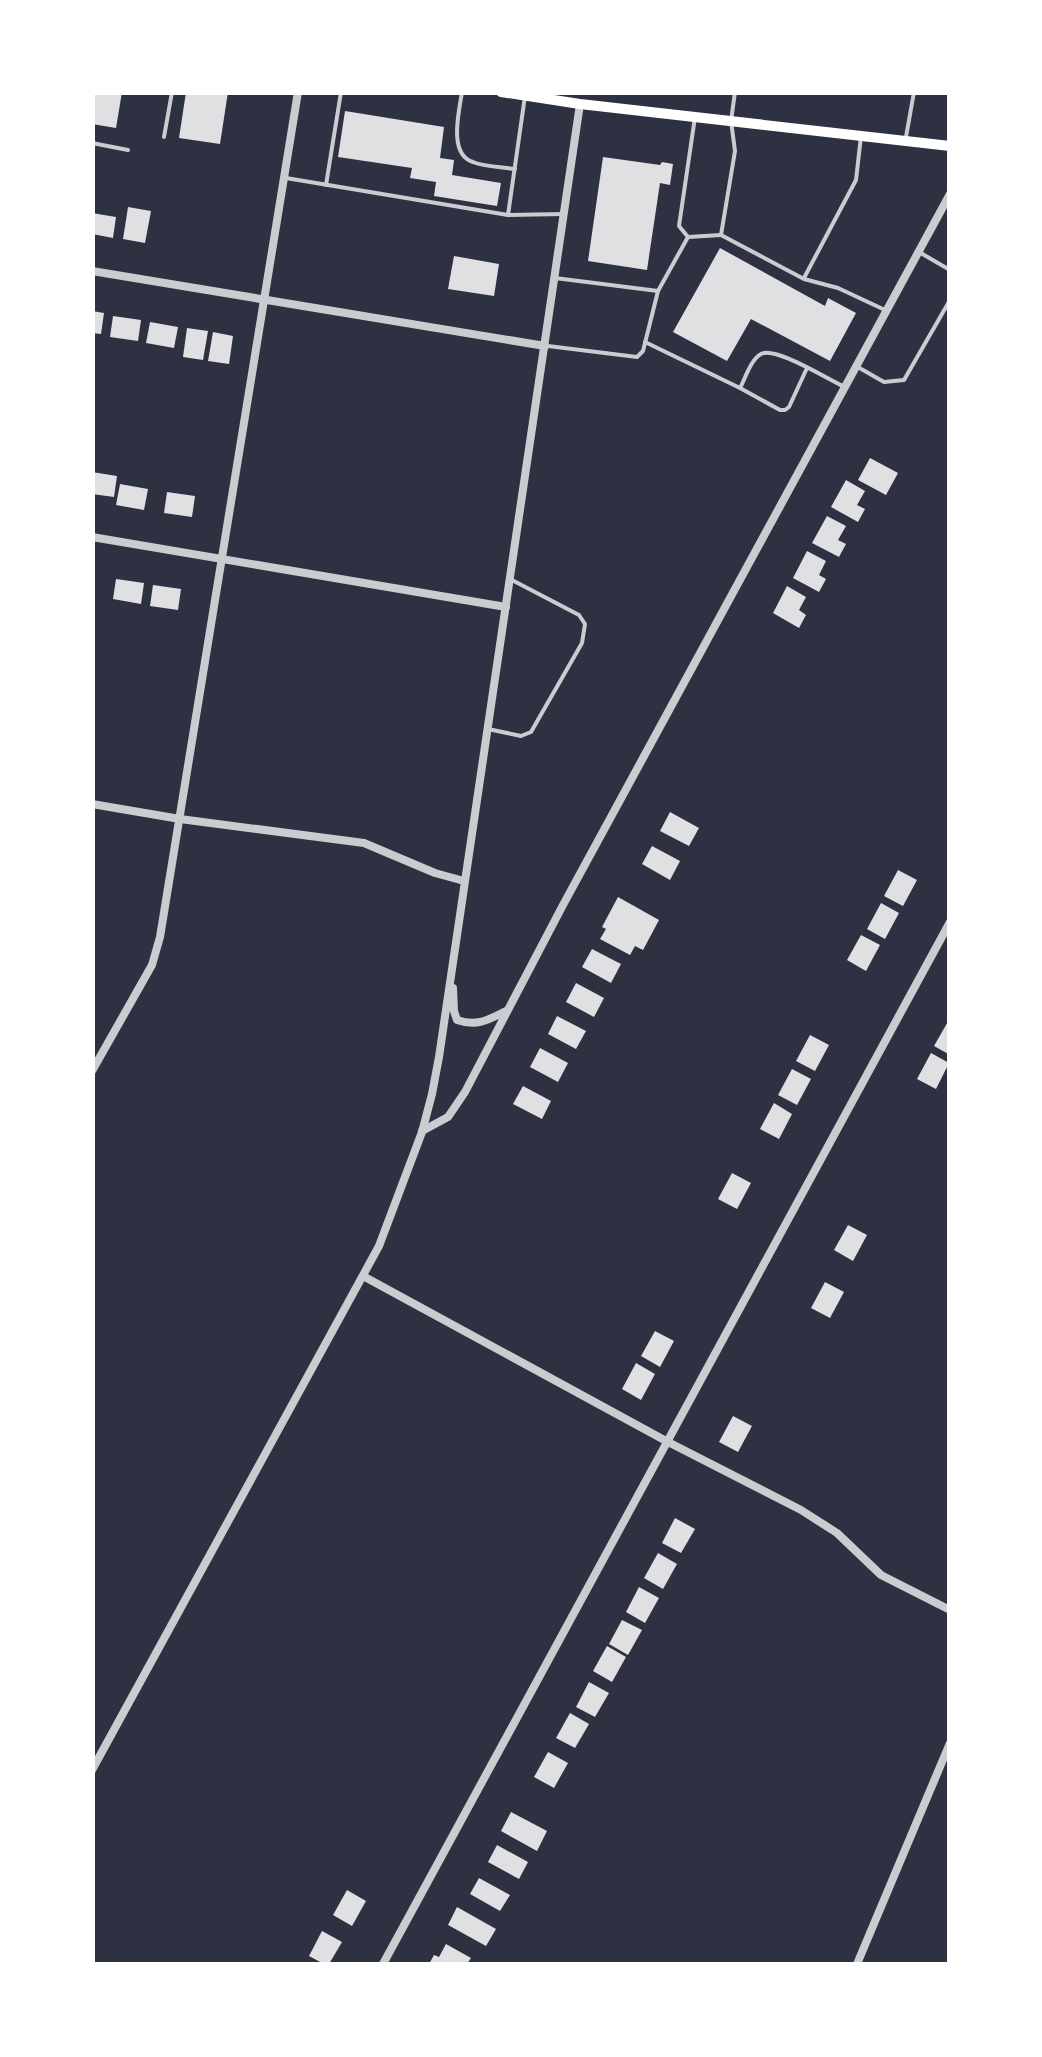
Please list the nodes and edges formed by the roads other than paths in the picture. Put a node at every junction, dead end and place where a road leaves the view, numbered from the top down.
1 (172, 92) edge
2 (298, 92) edge
3 (341, 92) edge
4 (462, 92) edge
5 (501, 92) edge
6 (736, 92) edge
7 (914, 92) edge
8 (525, 96) junction
9 (580, 104) junction
10 (696, 117) junction
11 (732, 121) junction
12 (861, 136) junction
13 (164, 137) dead end
14 (906, 141) junction
15 (92, 144) edge
16 (950, 146) edge
17 (128, 150) dead end
18 (515, 169) junction
19 (284, 178) junction
20 (326, 185) junction
21 (950, 194) edge
22 (564, 214) junction
23 (508, 215) junction
24 (721, 235) junction
25 (688, 238) junction
26 (918, 251) junction
27 (950, 270) edge
28 (92, 271) edge
29 (554, 278) junction
30 (804, 279) junction
31 (658, 292) junction
32 (263, 300) junction
33 (950, 300) edge
34 (886, 310) junction
35 (645, 342) junction
36 (544, 346) junction
37 (855, 365) junction
38 (807, 368) junction
39 (843, 386) junction
40 (740, 388) junction
41 (92, 537) edge
42 (223, 559) junction
43 (510, 580) junction
44 (506, 607) junction
45 (488, 729) junction
46 (92, 804) edge
47 (180, 819) junction
48 (464, 881) junction
49 (950, 922) edge
50 (452, 961) junction
51 (506, 1011) junction
52 (94, 1068) edge
53 (422, 1132) junction
54 (363, 1276) junction
55 (668, 1442) junction
56 (950, 1610) edge
57 (950, 1743) edge
58 (92, 1770) edge
59 (383, 1964) edge
60 (856, 1964) edge

1 - 13 lane
2 - 19 street
3 - 20 lane
4 - 18 lane
5 - 8 main road
6 - 11 lane
7 - 14 lane
8 - 9 main road
8 - 18 lane
9 - 10 main road
9 - 22 street
10 - 11 main road
10 - 25 lane
11 - 12 main road
11 - 24 lane
12 - 14 main road
12 - 30 lane
14 - 16 main road
15 - 17 lane
18 - 23 lane
19 - 20 lane
19 - 32 street
20 - 23 lane
21 - 26 street
22 - 23 lane
22 - 29 street
24 - 25 lane
24 - 30 lane
25 - 31 lane
26 - 27 lane
26 - 34 street
28 - 32 street
29 - 31 lane
29 - 36 street
30 - 34 lane
31 - 35 lane
32 - 36 street
32 - 42 street
33 - 37 lane
34 - 37 street
35 - 36 lane
35 - 40 lane
36 - 43 street
37 - 39 street
38 - 39 lane
38 - 40 lane
38 - 40 lane
39 - 51 street
41 - 42 street
42 - 44 street
42 - 47 street
43 - 44 street
43 - 45 lane
44 - 45 street
45 - 48 street
46 - 47 street
47 - 48 street
47 - 52 street
48 - 50 street
49 - 55 street
50 - 51 street
50 - 53 street
51 - 53 street
53 - 54 street
54 - 55 street
54 - 58 street
55 - 56 street
55 - 59 street
57 - 60 street

